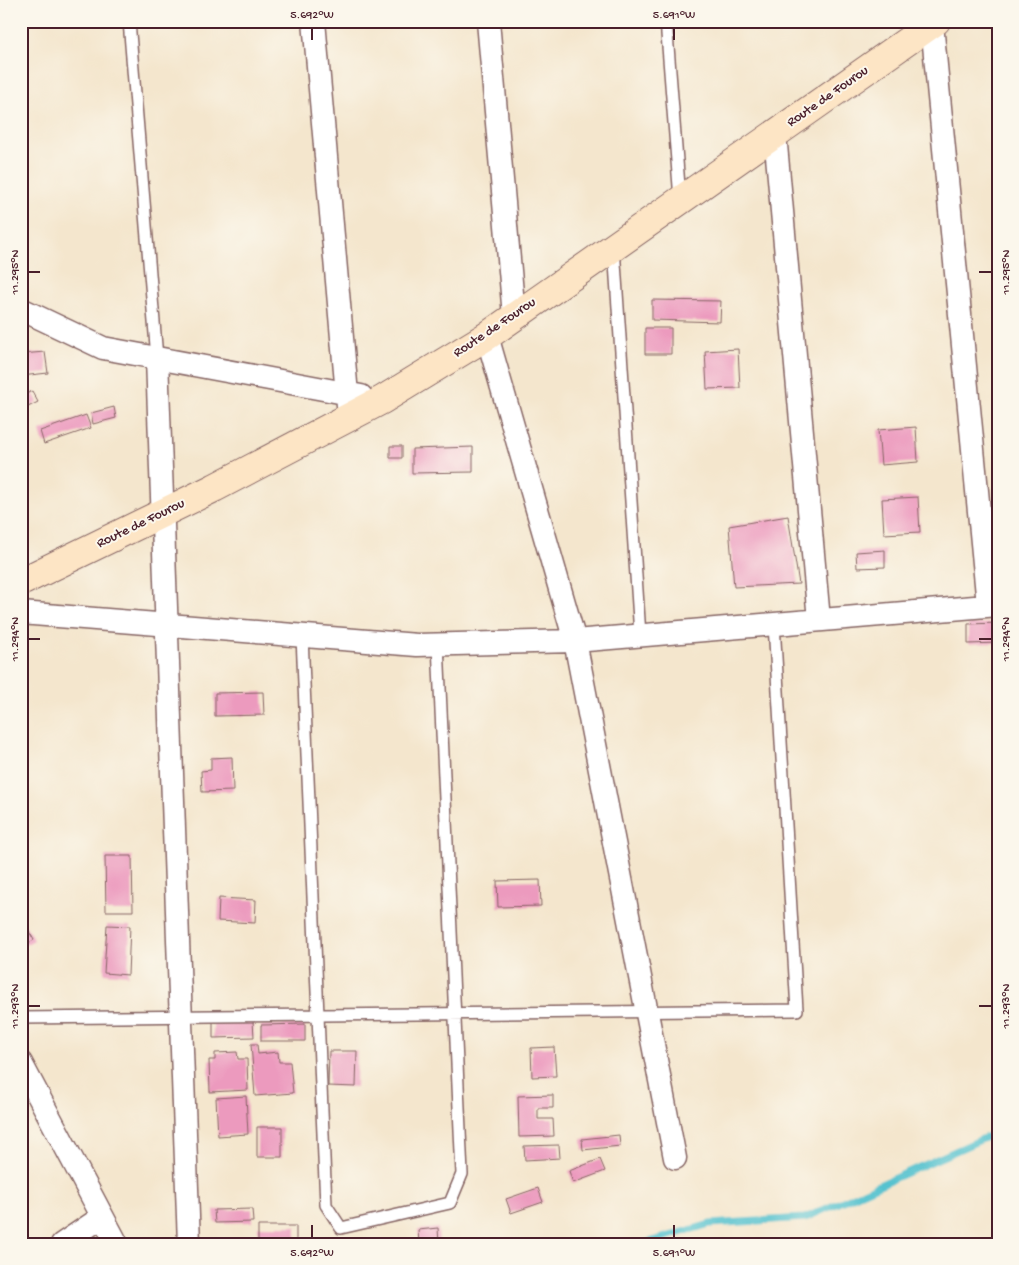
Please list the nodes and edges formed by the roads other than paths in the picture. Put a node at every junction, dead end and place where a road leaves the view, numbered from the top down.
1 (129, 21) edge
2 (314, 21) edge
3 (488, 21) edge
4 (666, 21) edge
5 (934, 23) edge
6 (775, 134) junction
7 (680, 200) junction
8 (614, 246) junction
9 (21, 309) edge
10 (514, 316) junction
11 (487, 336) junction
12 (157, 358) junction
13 (348, 405) junction
14 (163, 513) junction
15 (21, 582) edge
16 (993, 605) edge
17 (21, 613) edge
18 (819, 620) junction
19 (167, 624) junction
20 (774, 624) junction
21 (640, 635) junction
22 (302, 636) junction
23 (574, 641) junction
24 (438, 644) junction
25 (646, 1011) junction
26 (454, 1013) junction
27 (318, 1015) junction
28 (181, 1016) junction
29 (21, 1018) edge
30 (21, 1064) edge
31 (675, 1158) dead end
32 (102, 1217) junction
33 (62, 1244) edge
34 (116, 1244) edge
35 (189, 1244) edge

1 - 12 lane
2 - 13 street
3 - 10 street
4 - 7 lane
5 - 6 main road, Route de Fourou
5 - 16 street
6 - 7 main road, Route de Fourou
6 - 18 street
7 - 8 main road, Route de Fourou
8 - 10 main road, Route de Fourou
8 - 21 lane
9 - 12 street
10 - 11 main road, Route de Fourou
11 - 13 main road, Route de Fourou
11 - 23 street
12 - 13 street
12 - 14 street
13 - 14 main road, Route de Fourou
14 - 15 main road, Route de Fourou
14 - 19 street
16 - 18 street
17 - 19 street
18 - 20 street
19 - 22 street
19 - 28 street
20 - 21 street
20 - 25 lane
21 - 23 street
22 - 24 street
22 - 27 lane
23 - 24 street
23 - 25 street
24 - 26 lane
25 - 26 lane
25 - 31 street
26 - 27 lane
26 - 27 lane
27 - 28 lane
28 - 29 lane
28 - 35 street
30 - 32 street
32 - 33 street
32 - 34 street

